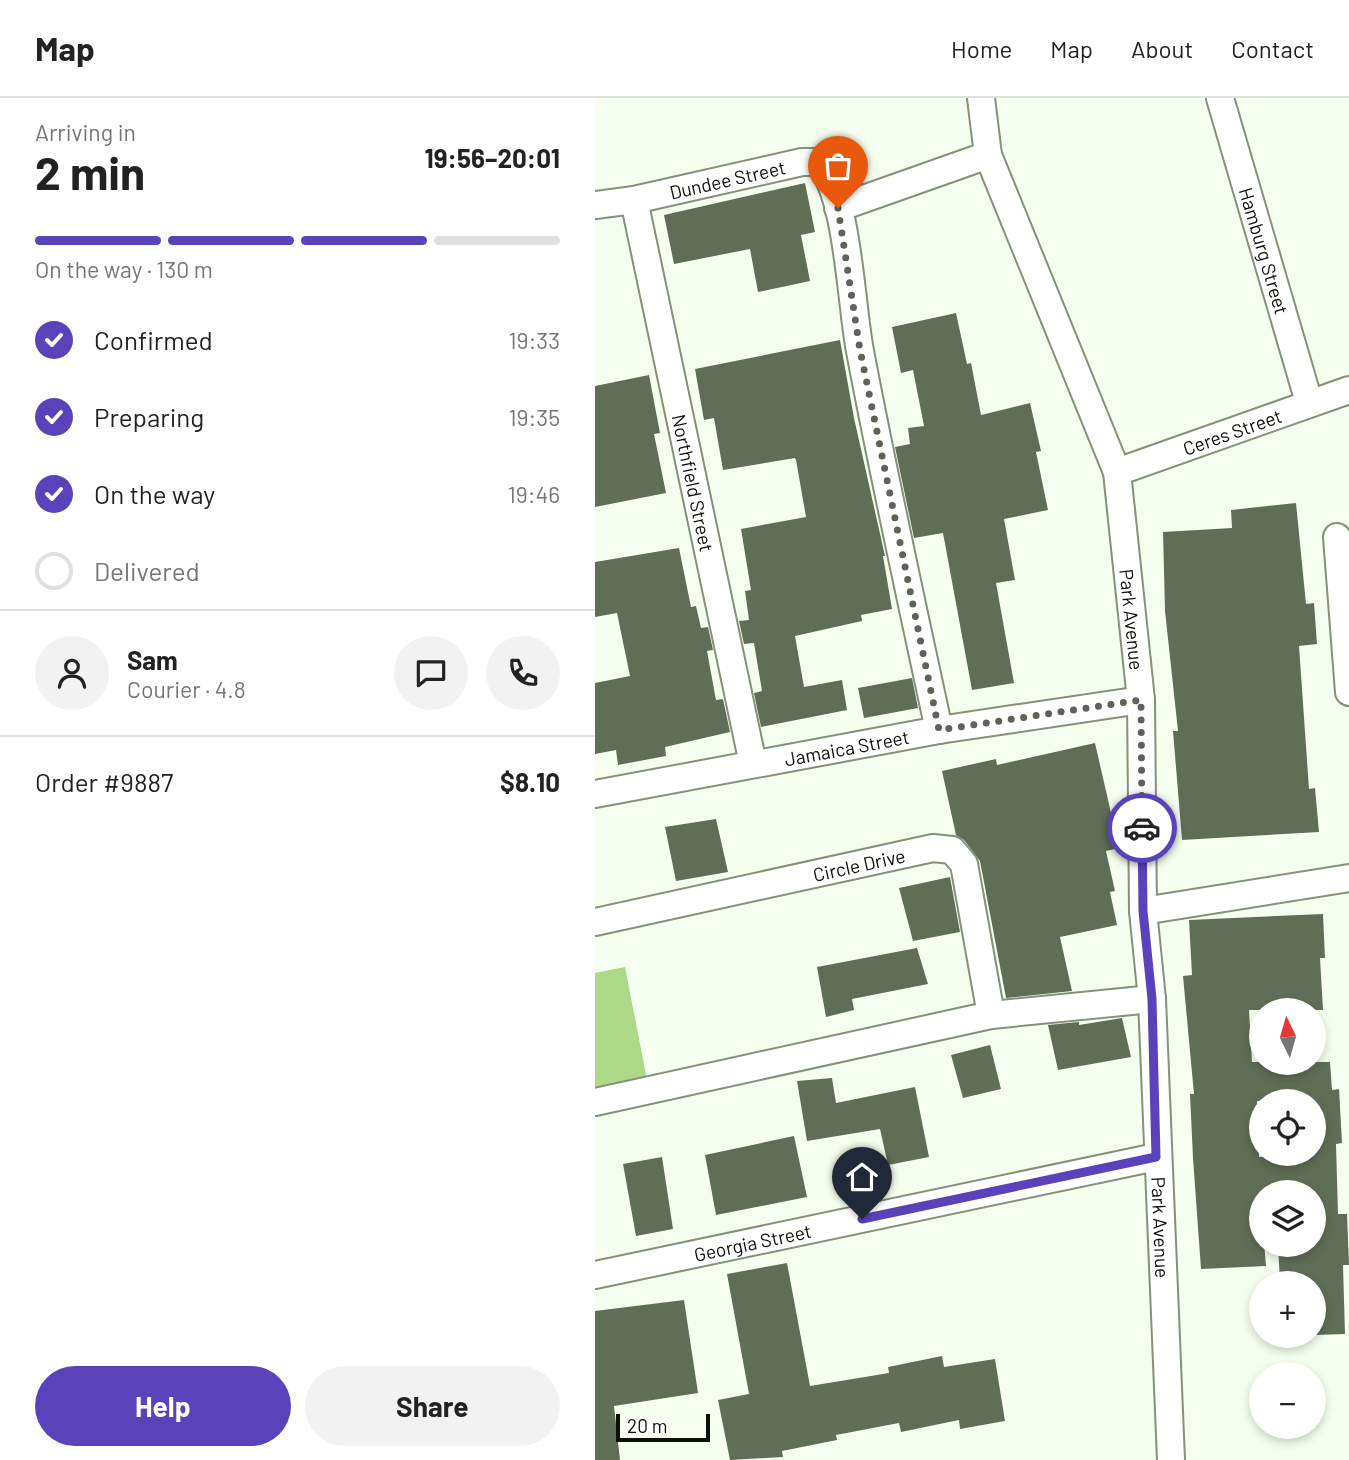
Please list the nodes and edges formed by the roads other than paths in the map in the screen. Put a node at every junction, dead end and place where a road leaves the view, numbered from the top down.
1 (981, 98) edge
2 (1220, 98) edge
3 (988, 155) junction
4 (634, 200) junction
5 (595, 205) edge
6 (838, 208) junction
7 (1349, 390) edge
8 (1309, 402) junction
9 (1117, 472) junction
10 (1337, 537) dead end
11 (1349, 692) edge
12 (1141, 700) junction
13 (939, 730) junction
14 (753, 764) junction
15 (595, 794) edge
16 (1349, 878) edge
17 (1143, 911) junction
18 (595, 922) edge
19 (1152, 999) junction
20 (991, 1015) junction
21 (595, 1102) edge
22 (1156, 1157) junction
23 (595, 1275) edge
24 (1163, 1460) edge
25 (1171, 1460) edge
26 (1187, 1460) edge

1 - 3 street, Park Avenue
2 - 8 street, Hamburg Street
3 - 6 street
3 - 9 street, Park Avenue
4 - 5 street, Dundee Street
4 - 6 street, Dundee Street
4 - 14 street, Northfield Street
6 - 13 street
7 - 8 street, Ceres Street
8 - 9 street, Ceres Street
9 - 12 street, Park Avenue
10 - 11 street
12 - 13 street, Jamaica Street
12 - 17 street, Park Avenue
13 - 14 street, Jamaica Street
14 - 15 street, Jamaica Street
16 - 17 street
17 - 19 street, Park Avenue
18 - 20 street, Circle Drive
19 - 20 street
19 - 22 street, Park Avenue
20 - 21 street
22 - 23 street, Georgia Street
22 - 25 street, Park Avenue
24 - 25 street
25 - 26 street

